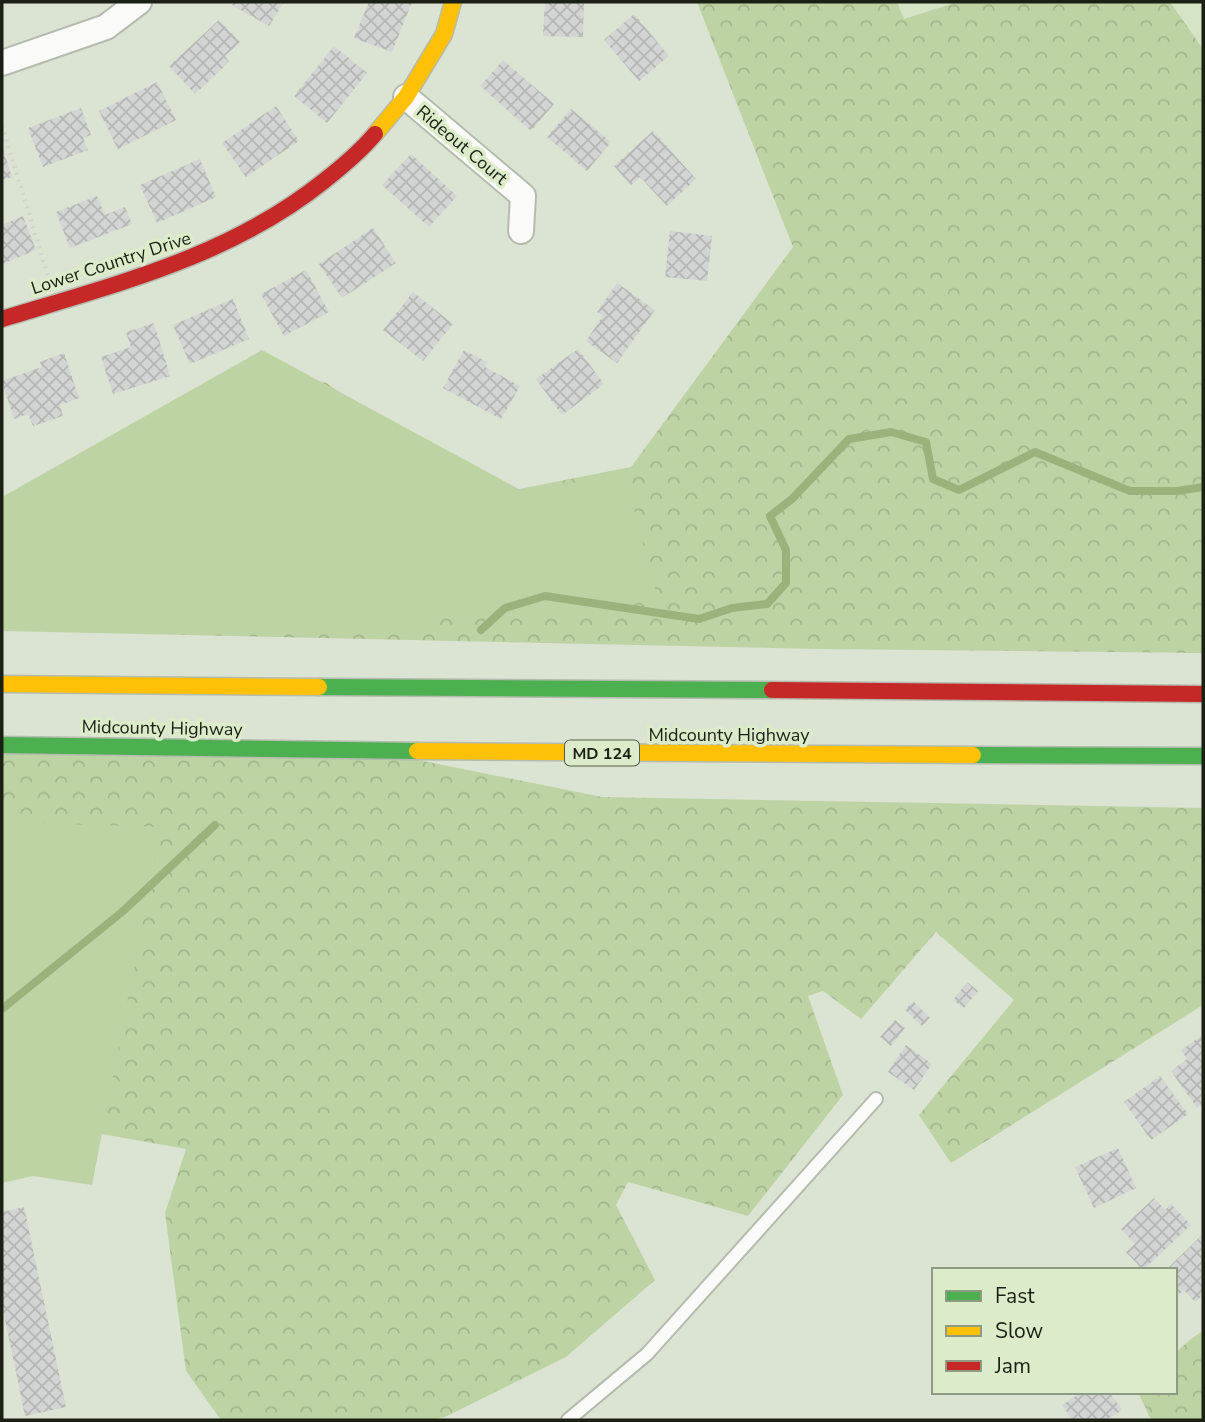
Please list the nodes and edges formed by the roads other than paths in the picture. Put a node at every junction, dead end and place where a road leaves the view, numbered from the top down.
1 (139, 2) edge
2 (453, 2) edge
3 (2, 63) edge
4 (406, 97) junction
5 (521, 232) dead end
6 (2, 319) edge
7 (2, 684) edge
8 (1203, 694) edge
9 (2, 745) edge
10 (1203, 756) edge
11 (876, 1099) dead end
12 (568, 1420) edge

1 - 3 street
2 - 4 main road, Lower Country Drive
4 - 5 street, Rideout Court
4 - 6 main road, Lower Country Drive
7 - 8 main road
9 - 10 main road, Midcounty Highway / MD 124
11 - 12 lane

